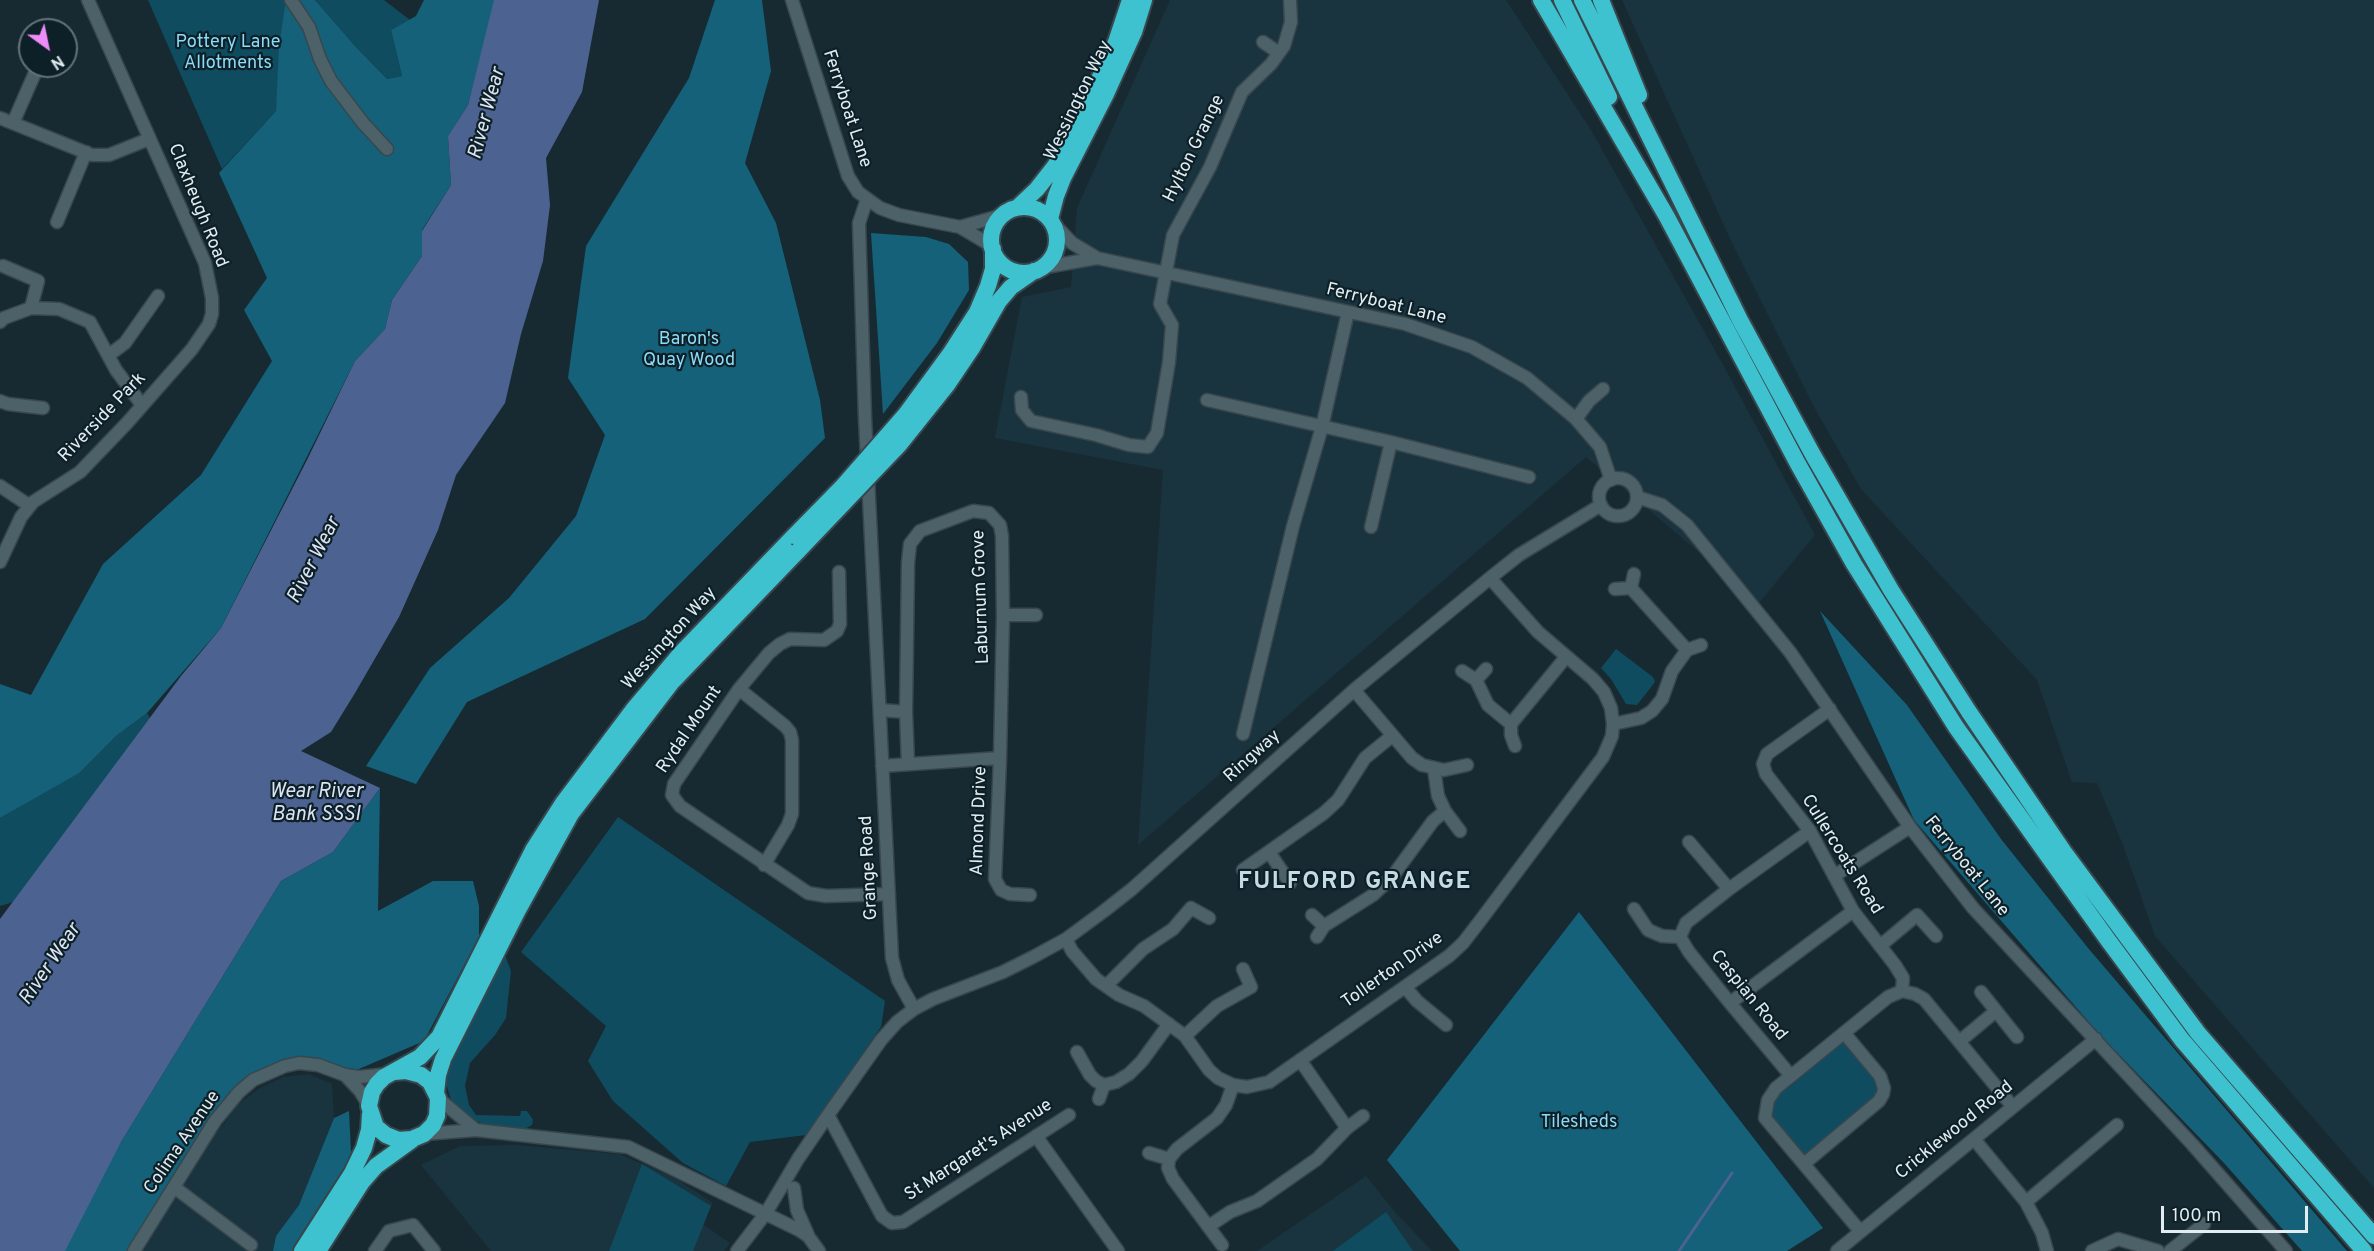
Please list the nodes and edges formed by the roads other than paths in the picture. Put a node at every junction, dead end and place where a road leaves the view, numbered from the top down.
1 (88, 0) edge
2 (291, 0) edge
3 (792, 0) edge
4 (1130, 0) edge
5 (1144, 0) edge
6 (1290, 0) edge
7 (1541, 0) edge
8 (1562, 0) edge
9 (1582, 0) edge
10 (1601, 0) edge
11 (1263, 42) dead end
12 (1279, 53) junction
13 (31, 78) edge
14 (5, 123) edge
15 (149, 139) junction
16 (387, 149) dead end
17 (86, 152) junction
18 (867, 199) junction
19 (1010, 211) junction
20 (1687, 213) junction
21 (1667, 217) junction
22 (1051, 221) junction
23 (57, 222) dead end
24 (960, 227) junction
25 (992, 247) junction
26 (1097, 258) junction
27 (3, 266) dead end
28 (1037, 270) junction
29 (1167, 273) junction
30 (158, 296) dead end
31 (30, 308) junction
32 (1348, 312) junction
33 (0, 322) edge
34 (209, 324) joint
35 (109, 355) junction
36 (1603, 390) dead end
37 (1021, 397) dead end
38 (1207, 400) dead end
39 (0, 401) edge
40 (142, 405) junction
41 (43, 408) dead end
42 (1576, 418) junction
43 (910, 419) junction
44 (1322, 427) junction
45 (1391, 442) junction
46 (1529, 477) dead end
47 (1611, 480) junction
48 (0, 486) edge
49 (1637, 497) junction
50 (1601, 505) junction
51 (30, 506) junction
52 (1371, 527) dead end
53 (796, 543) junction
54 (3, 546) edge
55 (0, 562) edge
56 (839, 572) dead end
57 (1634, 574) dead end
58 (1490, 578) junction
59 (1630, 588) junction
60 (1615, 589) dead end
61 (1003, 615) junction
62 (1036, 615) dead end
63 (1701, 645) dead end
64 (1687, 650) junction
65 (1566, 657) junction
66 (1486, 669) dead end
67 (1462, 671) dead end
68 (1476, 680) junction
69 (739, 689) junction
70 (1354, 690) junction
71 (1830, 709) junction
72 (880, 710) junction
73 (906, 712) junction
74 (1511, 724) junction
75 (1613, 724) junction
76 (1243, 734) dead end
77 (1392, 736) junction
78 (1515, 746) dead end
79 (1000, 758) junction
80 (908, 764) junction
81 (1467, 765) dead end
82 (882, 766) junction
83 (1434, 769) junction
84 (1445, 811) junction
85 (1910, 827) junction
86 (1460, 831) dead end
87 (1810, 831) junction
88 (1689, 842) dead end
89 (1269, 852) junction
90 (764, 865) junction
91 (1243, 870) dead end
92 (1834, 876) junction
93 (1290, 883) dead end
94 (1729, 889) junction
95 (889, 894) junction
96 (1030, 895) dead end
97 (1634, 909) dead end
98 (1853, 911) junction
99 (1312, 915) dead end
100 (1209, 918) dead end
101 (1936, 936) dead end
102 (1680, 937) junction
103 (1066, 939) junction
104 (1880, 946) junction
105 (1243, 969) dead end
106 (1106, 986) junction
107 (1405, 987) junction
108 (1902, 991) junction
109 (1981, 992) dead end
110 (1730, 1003) junction
111 (914, 1010) junction
112 (1996, 1011) junction
113 (1169, 1024) junction
114 (1446, 1025) dead end
115 (1845, 1034) junction
116 (1185, 1036) junction
117 (2017, 1037) dead end
118 (2096, 1039) junction
119 (1960, 1041) junction
120 (1077, 1052) dead end
121 (1300, 1060) junction
122 (392, 1073) junction
123 (345, 1076) junction
124 (1791, 1076) junction
125 (1104, 1085) junction
126 (1233, 1085) junction
127 (437, 1095) junction
128 (1099, 1099) dead end
129 (2013, 1107) junction
130 (369, 1109) junction
131 (828, 1115) junction
132 (1069, 1115) dead end
133 (1363, 1116) dead end
134 (2117, 1125) dead end
135 (1347, 1128) junction
136 (476, 1130) junction
137 (1036, 1136) junction
138 (418, 1137) junction
139 (1974, 1139) junction
140 (1149, 1153) dead end
141 (1169, 1159) junction
142 (1805, 1163) junction
143 (174, 1187) junction
144 (794, 1188) dead end
145 (2026, 1202) junction
146 (766, 1212) junction
147 (2204, 1224) dead end
148 (1209, 1226) junction
149 (1860, 1232) junction
150 (808, 1236) junction
151 (2374, 1236) edge
152 (251, 1245) dead end
153 (1222, 1245) dead end
154 (134, 1251) edge
155 (302, 1251) edge
156 (318, 1251) edge
157 (375, 1251) edge
158 (434, 1251) edge
159 (737, 1251) edge
160 (819, 1251) edge
161 (1118, 1251) edge
162 (1837, 1251) edge
163 (2047, 1251) edge
164 (2092, 1251) edge
165 (2158, 1251) edge
166 (2170, 1251) edge
167 (2286, 1251) edge
168 (2364, 1251) edge

1 - 15 street, Claxheugh Road
2 - 16 street
3 - 18 street, Ferryboat Lane
4 - 19 highway, Wessington Way
5 - 22 highway, Wessington Way
6 - 12 street, Hylton Grange
7 - 21 highway
8 - 21 highway
9 - 20 highway
10 - 20 highway
11 - 12 street
12 - 29 street, Hylton Grange
13 - 14 street
14 - 17 street, Claxheugh Road
15 - 17 street, Claxheugh Road
15 - 34 street, Claxheugh Road
17 - 23 street
18 - 24 street, Ferryboat Lane
18 - 72 street, Grange Road
19 - 22 highway
19 - 24 street, Ferryboat Lane
19 - 25 highway, Wessington Way
20 - 151 highway
21 - 168 highway
22 - 26 street, Ferryboat Lane
22 - 28 highway, Wessington Way
24 - 25 street, Ferryboat Lane
25 - 28 highway
25 - 43 highway, Wessington Way
26 - 28 street, Ferryboat Lane
26 - 29 street, Ferryboat Lane
27 - 31 street
28 - 43 highway, Wessington Way
29 - 32 street, Ferryboat Lane
29 - 37 street, Hylton Grange
30 - 35 street
31 - 33 street
31 - 35 street
32 - 42 street, Ferryboat Lane
32 - 44 street
34 - 40 street, Riverside Park
35 - 40 street
36 - 42 street
38 - 44 street
39 - 41 street
40 - 51 street, Riverside Park
42 - 47 street, Ferryboat Lane
43 - 53 highway, Wessington Way, bridge
44 - 45 street
44 - 76 street
45 - 46 street
45 - 52 street
47 - 49 street
47 - 50 street
48 - 51 street
49 - 50 street
49 - 71 street, Ferryboat Lane
50 - 58 street, Ringway
51 - 54 street, Riverside Park
53 - 122 highway, Wessington Way
53 - 127 highway, Wessington Way
54 - 55 street, Riverside Park
56 - 69 street, Rydal Mount
57 - 59 street
58 - 65 street
58 - 70 street, Ringway
59 - 60 street
59 - 64 street
61 - 62 street
61 - 73 street, Laburnum Grove
61 - 79 street, Laburnum Grove
63 - 64 street
64 - 75 street
65 - 74 street
65 - 75 street
66 - 68 street
67 - 68 street
68 - 74 street
69 - 90 street
69 - 90 street, Rydal Mount
70 - 77 street
70 - 103 street, Ringway
71 - 85 street, Ferryboat Lane
71 - 87 street, Cullercoats Road
72 - 73 street
72 - 82 street, Grange Road
73 - 80 street, Laburnum Grove
74 - 78 street
75 - 107 street, Tollerton Drive
77 - 83 street
77 - 89 street
79 - 80 street
79 - 96 street, Almond Drive
80 - 82 street
81 - 83 street
82 - 95 street, Grange Road
83 - 84 street
84 - 86 street
84 - 99 street
85 - 92 street
85 - 118 street, Ferryboat Lane
87 - 92 street, Cullercoats Road
87 - 94 street
88 - 94 street
89 - 91 street
89 - 93 street
90 - 95 street, Rydal Mount
92 - 98 street, Cullercoats Road
94 - 102 street
95 - 111 street, Grange Road
97 - 102 street
98 - 104 street, Cullercoats Road
98 - 110 street
100 - 106 street
101 - 104 street, Cullercoats Road
102 - 110 street, Caspian Road
103 - 106 street
103 - 111 street, Ringway
104 - 108 street, Cullercoats Road
105 - 116 street
106 - 113 street
107 - 114 street
107 - 121 street, Tollerton Drive
108 - 115 street
108 - 119 street
109 - 112 street
110 - 124 street, Caspian Road
111 - 131 street
112 - 117 street
112 - 119 street
113 - 116 street
113 - 125 street
115 - 124 street
115 - 142 street
116 - 126 street
118 - 129 street, Cricklewood Road
118 - 167 street, Ferryboat Lane
119 - 129 street
120 - 125 street
121 - 126 street, Tollerton Drive
121 - 135 street
122 - 123 street, Colima Avenue
122 - 127 highway
122 - 130 highway, Wessington Way
123 - 130 street, Colima Avenue
123 - 143 street, Colima Avenue
124 - 142 street
125 - 128 street
126 - 141 street
127 - 136 street
127 - 138 highway, Wessington Way
129 - 139 street, Cricklewood Road
130 - 138 highway
130 - 155 highway, Wessington Way
131 - 137 street, St Margaret's Avenue
131 - 146 street
132 - 137 street, St Margaret's Avenue
133 - 135 street
134 - 145 street
135 - 148 street
136 - 138 street
136 - 146 street
137 - 161 street
138 - 156 highway, Wessington Way
139 - 145 street
139 - 149 street, Cricklewood Road
140 - 141 street
141 - 148 street
142 - 149 street
143 - 152 street
143 - 154 street, Colima Avenue
144 - 150 street
145 - 163 street
146 - 150 street
146 - 159 street
147 - 166 street
148 - 153 street
149 - 162 street, Cricklewood Road
150 - 160 street
157 - 158 street
164 - 165 street

